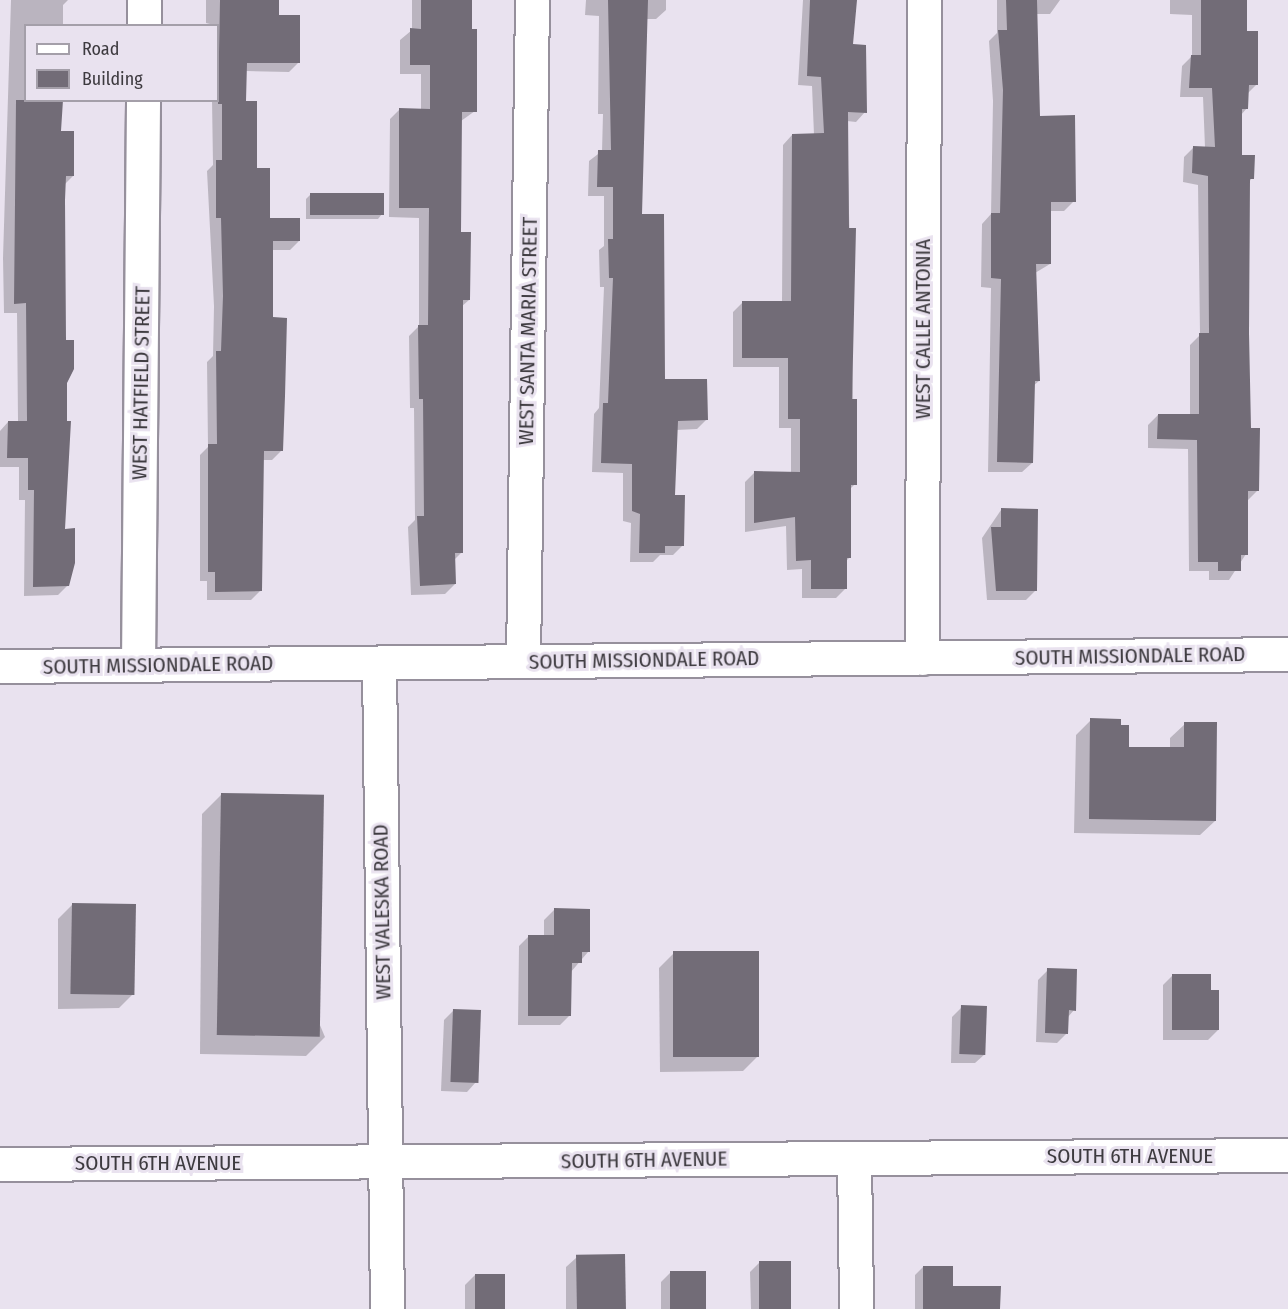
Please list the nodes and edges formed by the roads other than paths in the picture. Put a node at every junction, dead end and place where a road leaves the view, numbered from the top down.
1 (144, 0) edge
2 (532, 0) edge
3 (924, 0) edge
4 (144, 24) edge
5 (144, 102) edge
6 (1288, 654) edge
7 (922, 658) junction
8 (523, 662) junction
9 (379, 663) junction
10 (138, 665) junction
11 (0, 666) edge
12 (1288, 1155) edge
13 (854, 1158) junction
14 (385, 1162) junction
15 (0, 1164) edge
16 (387, 1309) edge
17 (856, 1309) edge

1 - 4 street
2 - 8 street, WEST SANTA MARIA STREET
3 - 7 street, WEST CALLE ANTONIA
5 - 10 street, WEST HATFIELD STREET
6 - 7 street, SOUTH MISSIONDALE ROAD
7 - 8 street, SOUTH MISSIONDALE ROAD
8 - 9 street, SOUTH MISSIONDALE ROAD
9 - 10 street, SOUTH MISSIONDALE ROAD
9 - 14 street, WEST VALESKA ROAD
10 - 11 street, SOUTH MISSIONDALE ROAD
12 - 13 street, SOUTH 6TH AVENUE
13 - 14 street, SOUTH 6TH AVENUE
13 - 17 street
14 - 15 street, SOUTH 6TH AVENUE
14 - 16 street, WEST VALESKA ROAD

